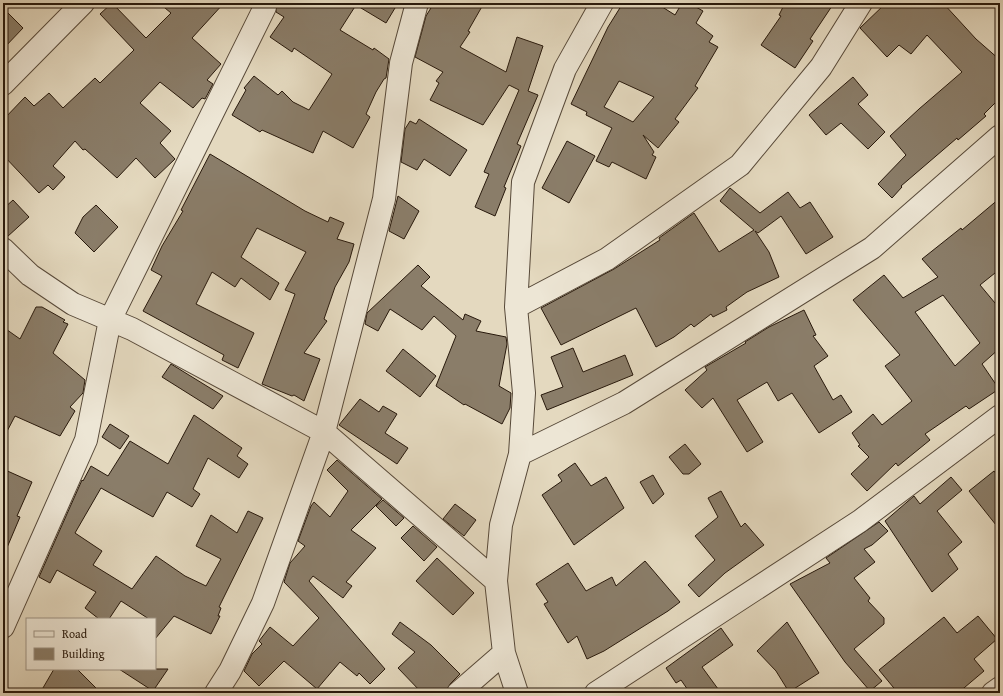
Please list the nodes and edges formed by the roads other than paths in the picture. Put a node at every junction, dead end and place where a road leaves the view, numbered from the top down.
1 (83, 3) edge
2 (417, 3) edge
3 (602, 3) edge
4 (861, 3) edge
5 (265, 7) dead end
6 (3, 84) edge
7 (1000, 136) edge
8 (4, 250) edge
9 (516, 307) junction
10 (110, 320) junction
11 (1000, 416) edge
12 (324, 432) junction
13 (520, 454) junction
14 (496, 581) junction
15 (3, 627) edge
16 (504, 653) junction
17 (1000, 688) edge
18 (216, 693) edge
19 (458, 693) edge
20 (517, 693) edge
21 (596, 693) edge
22 (993, 693) edge

1 - 6 street
2 - 12 street
3 - 9 street
4 - 9 street
5 - 10 street
7 - 13 street
8 - 10 street
9 - 13 street
10 - 12 street
10 - 15 street
11 - 21 street
12 - 14 street
12 - 18 street
13 - 14 street
14 - 16 street
16 - 19 street
16 - 20 street
17 - 22 street

